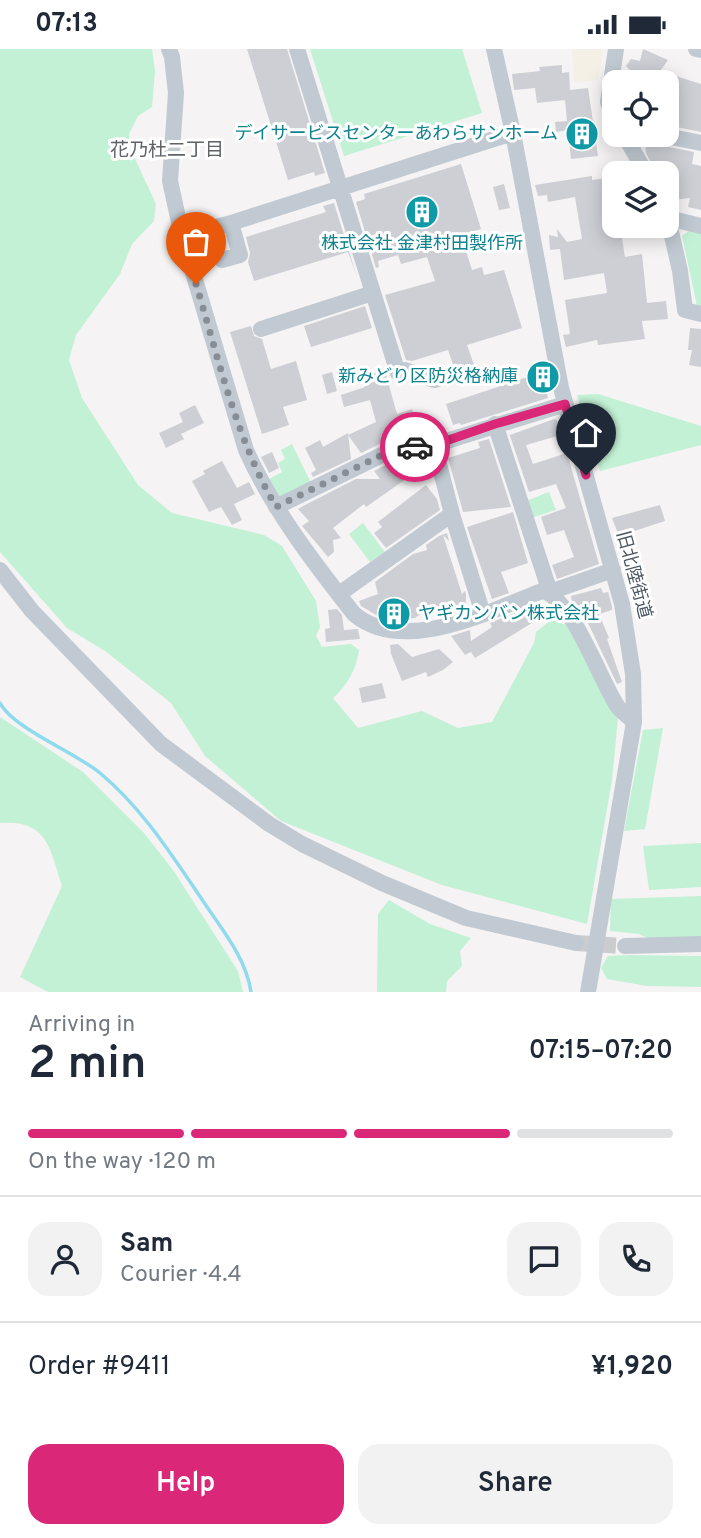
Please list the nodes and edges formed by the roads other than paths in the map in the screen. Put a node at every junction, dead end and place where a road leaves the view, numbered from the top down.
1 (169, 49) edge
2 (297, 49) edge
3 (494, 49) edge
4 (617, 49) edge
5 (613, 70) edge
6 (513, 133) junction
7 (679, 138) edge
8 (701, 143) edge
9 (340, 187) junction
10 (679, 219) edge
11 (231, 223) junction
12 (701, 226) edge
13 (182, 236) junction
14 (673, 238) edge
15 (222, 260) dead end
16 (373, 293) junction
17 (701, 314) edge
18 (261, 329) dead end
19 (447, 376) dead end
20 (565, 404) junction
21 (495, 424) junction
22 (434, 445) junction
23 (276, 507) junction
24 (452, 514) junction
25 (0, 571) edge
26 (613, 571) junction
27 (550, 593) junction
28 (339, 594) junction
29 (483, 614) junction
30 (634, 722) junction
31 (576, 943) tunnel mouth
32 (701, 944) edge
33 (625, 946) tunnel mouth
34 (589, 992) edge

1 - 13 street
2 - 9 street
3 - 6 street, 旧北陸街道
4 - 5 street
6 - 9 street
6 - 20 street, 旧北陸街道
7 - 8 street
9 - 11 street
9 - 16 street
10 - 12 street
11 - 13 street
11 - 15 street
13 - 23 street
14 - 17 street
16 - 18 street
16 - 19 street
20 - 21 street
20 - 26 street, 旧北陸街道
21 - 22 street
21 - 27 street
22 - 23 street
22 - 24 street
23 - 28 street
24 - 28 street
24 - 29 street
25 - 31 street
26 - 27 street
26 - 30 street, 旧北陸街道
27 - 29 street
27 - 30 street
28 - 29 street
30 - 34 street, 旧北陸街道
32 - 33 street

